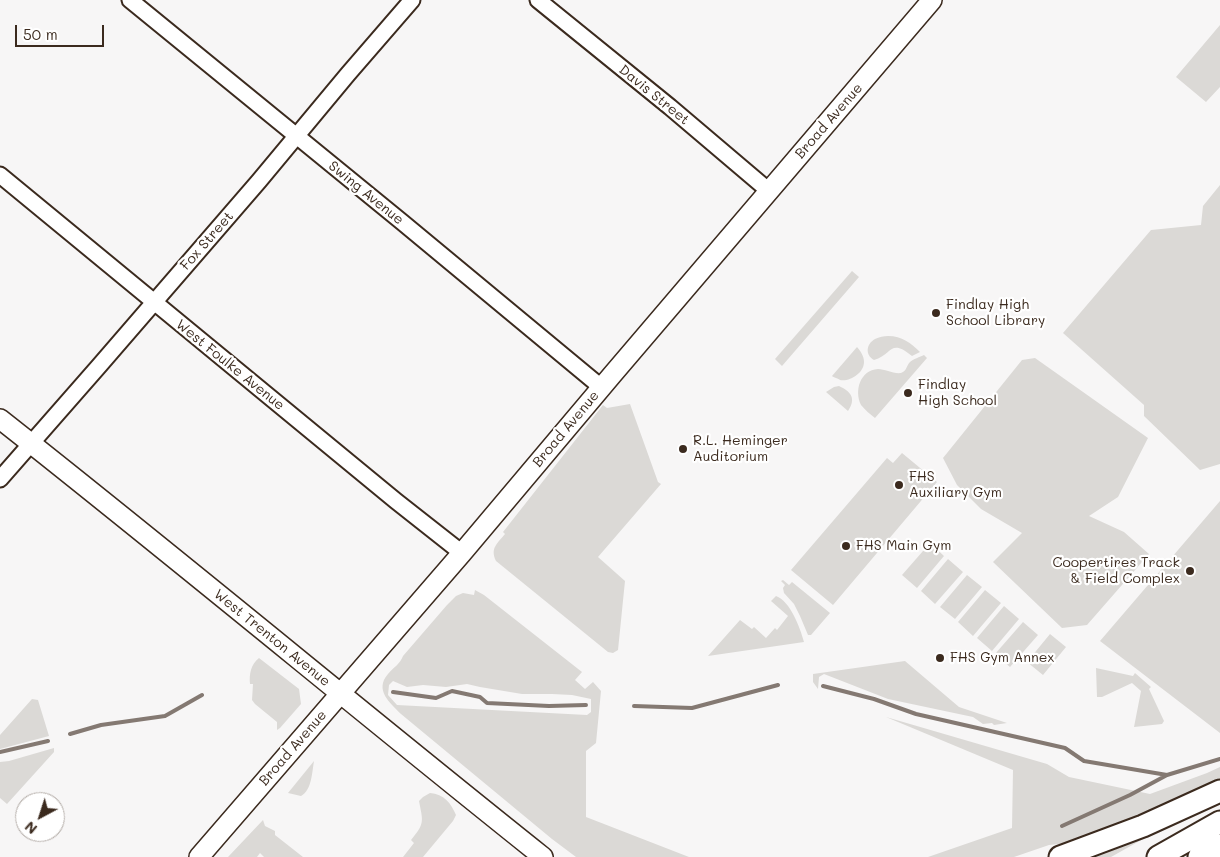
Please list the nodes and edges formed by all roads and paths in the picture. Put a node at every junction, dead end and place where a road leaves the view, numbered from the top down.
1 (130, 0) edge
2 (412, 0) edge
3 (538, 0) edge
4 (932, 0) edge
5 (297, 136) junction
6 (0, 175) edge
7 (769, 191) junction
8 (154, 302) junction
9 (601, 387) junction
10 (0, 419) edge
11 (31, 443) junction
12 (0, 478) edge
13 (462, 553) junction
14 (340, 693) junction
15 (1220, 791) edge
16 (1220, 822) edge
17 (1220, 845) edge
18 (199, 857) edge
19 (544, 857) edge
20 (1060, 857) edge
21 (1158, 857) edge
22 (1199, 857) edge

1 - 5 street, Swing Avenue
2 - 5 street, Fox Street
3 - 7 street, Davis Street
4 - 7 main road, Broad Avenue
5 - 8 street, Fox Street
5 - 9 street, Swing Avenue
6 - 8 street, West Foulke Avenue
7 - 9 main road, Broad Avenue
8 - 11 street, Fox Street
8 - 13 street, West Foulke Avenue
9 - 13 main road, Broad Avenue
10 - 11 main road, West Trenton Avenue
11 - 12 street, Fox Street
11 - 14 main road, West Trenton Avenue
13 - 14 main road, Broad Avenue
14 - 18 main road, Broad Avenue
14 - 19 main road, West Trenton Avenue
15 - 20 highway
16 - 21 highway
17 - 22 highway

